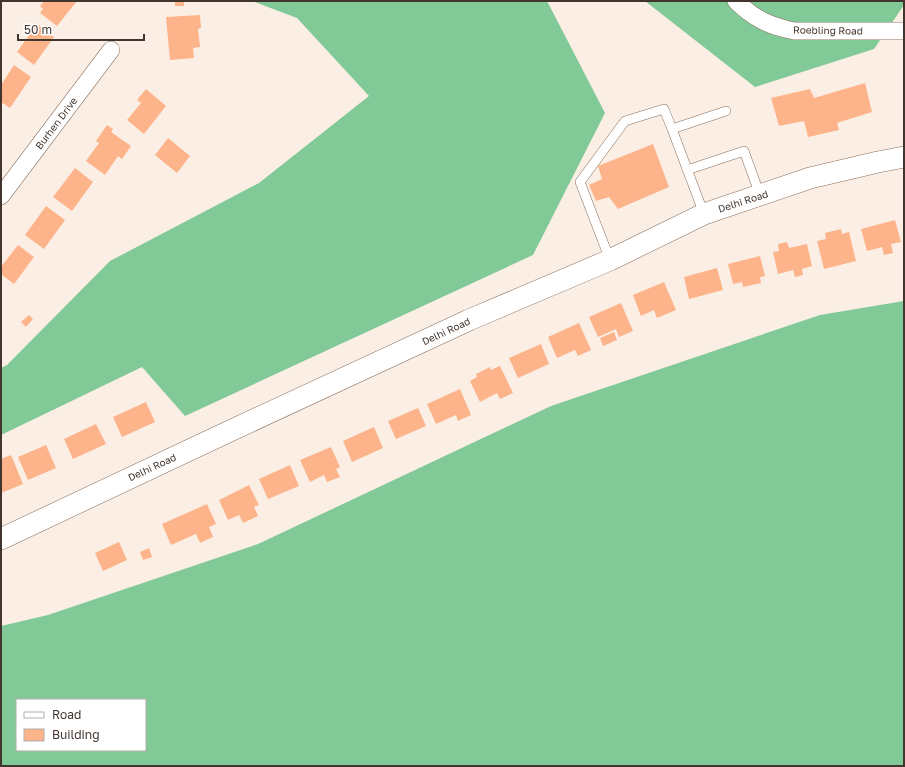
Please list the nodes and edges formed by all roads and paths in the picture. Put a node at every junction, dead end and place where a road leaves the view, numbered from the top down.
1 (736, 1) edge
2 (904, 31) edge
3 (110, 50) dead end
4 (726, 110) dead end
5 (672, 129) junction
6 (904, 157) edge
7 (687, 170) junction
8 (760, 195) junction
9 (1, 196) edge
10 (704, 214) junction
11 (610, 260) junction
12 (1, 539) edge

1 - 2 street, Roebling Road
3 - 9 street, Burhen Drive
4 - 5 lane
5 - 7 lane
5 - 11 lane
6 - 8 street, Delhi Road
7 - 8 lane
7 - 10 lane
8 - 10 street, Delhi Road
10 - 11 street, Delhi Road
11 - 12 street, Delhi Road

